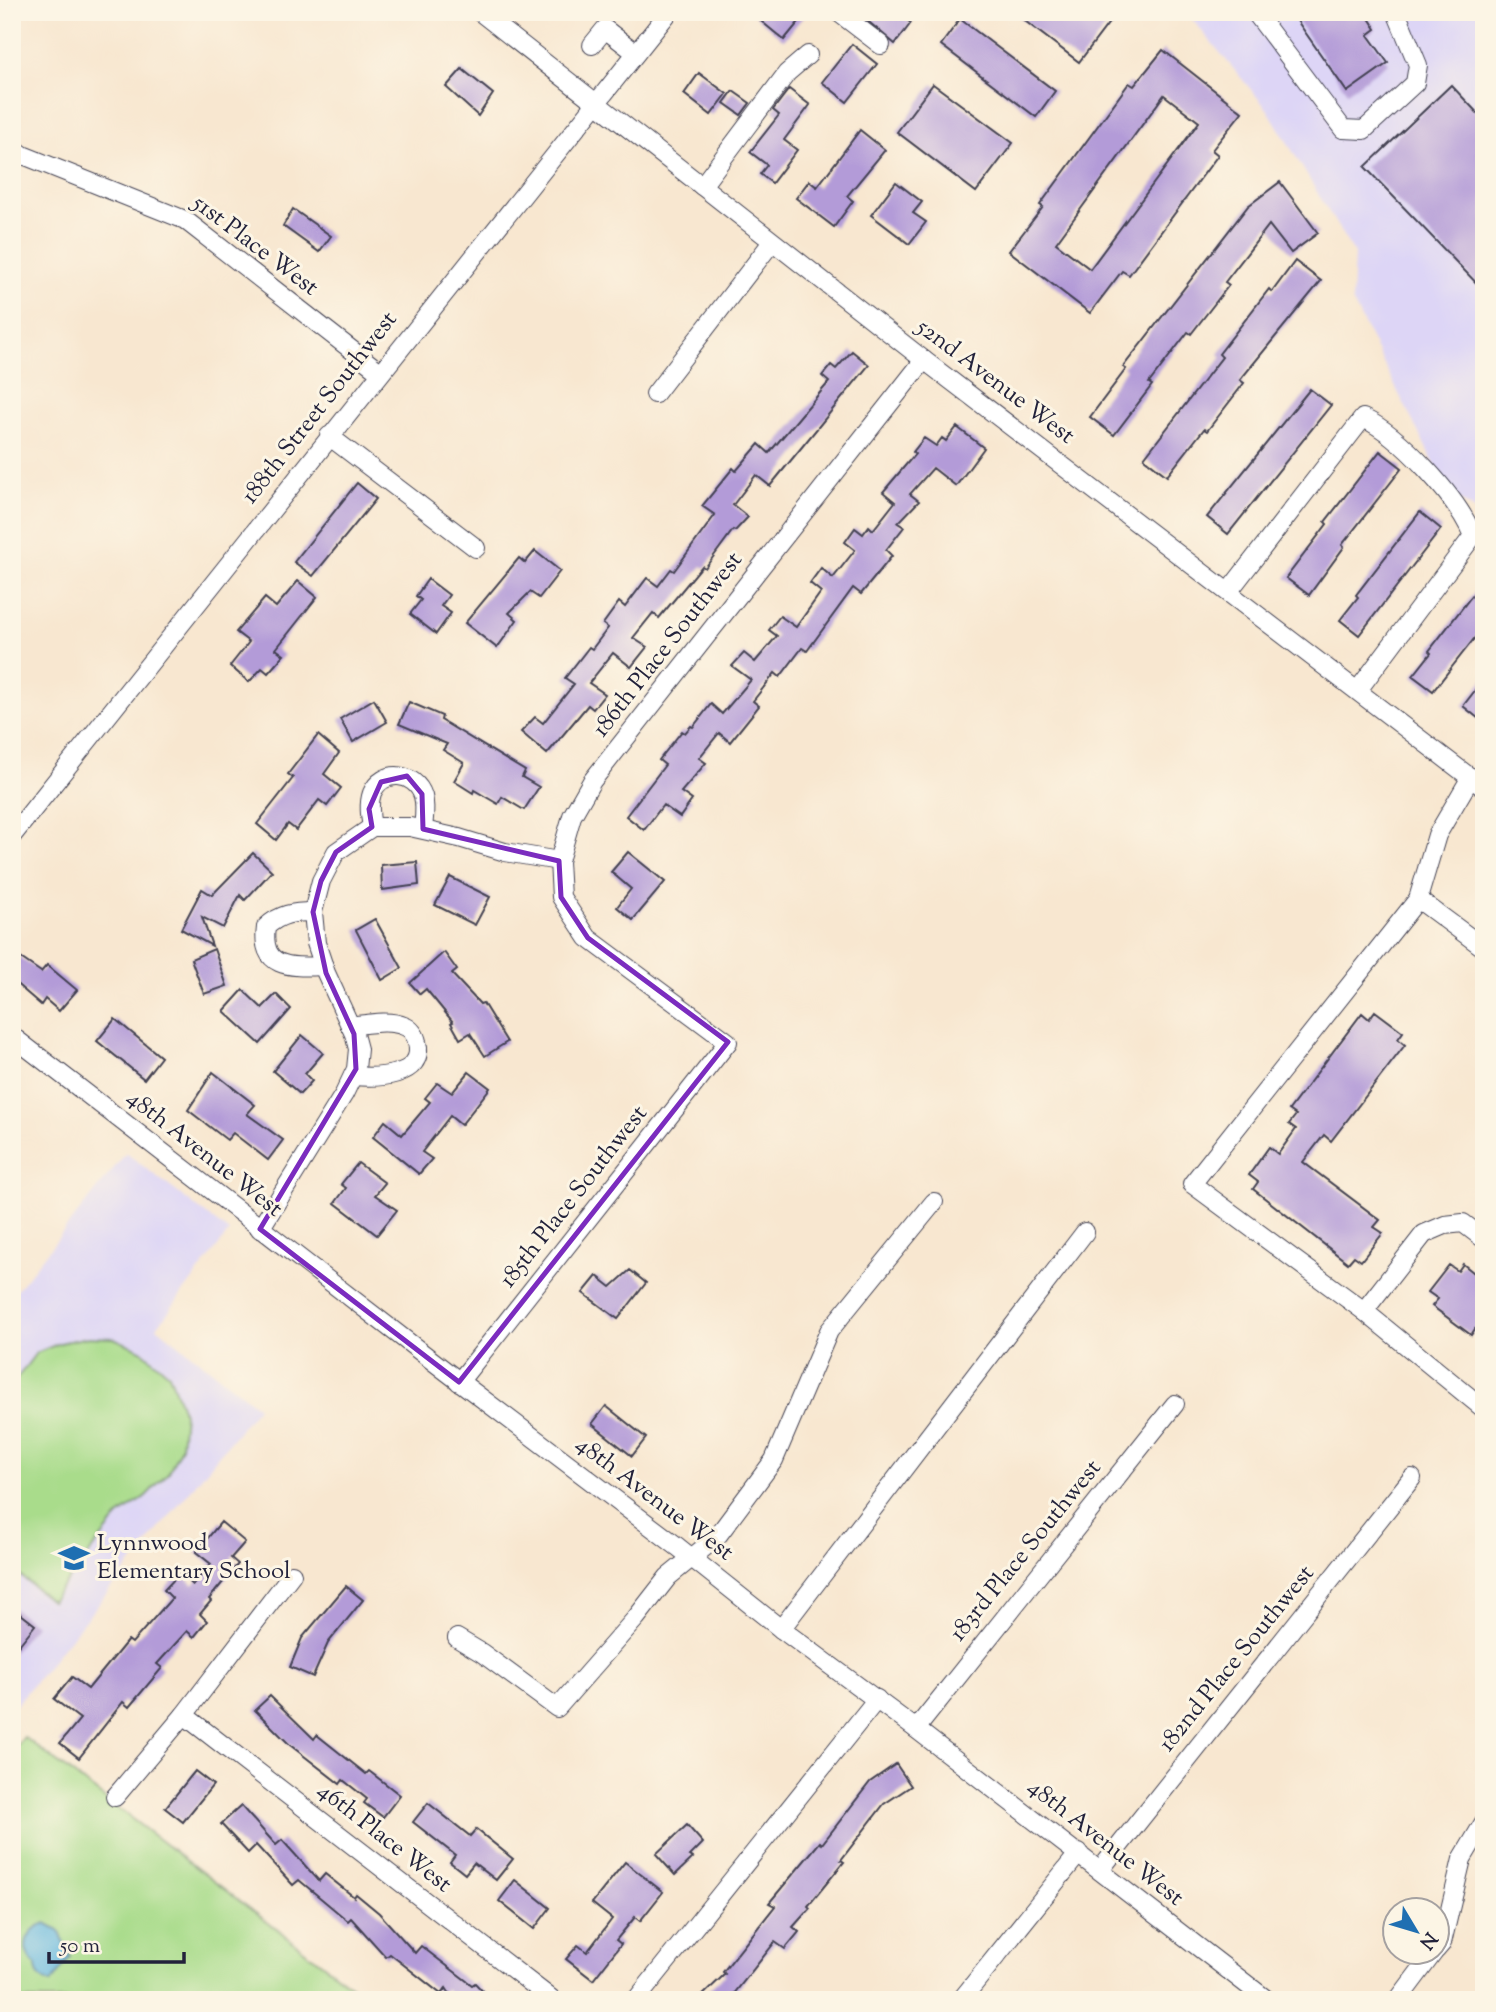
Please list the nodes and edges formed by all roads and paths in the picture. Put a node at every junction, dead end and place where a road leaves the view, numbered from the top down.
1 (480, 12) edge
2 (668, 12) edge
3 (838, 12) edge
4 (1255, 12) edge
5 (1396, 12) edge
6 (592, 45) dead end
7 (881, 45) dead end
8 (636, 53) junction
9 (808, 55) dead end
10 (596, 102) junction
11 (12, 147) edge
12 (702, 186) junction
13 (772, 242) junction
14 (924, 360) junction
15 (380, 372) junction
16 (654, 394) dead end
17 (329, 436) junction
18 (476, 548) dead end
19 (1229, 591) junction
20 (1358, 690) junction
21 (1477, 783) edge
22 (372, 827) junction
23 (423, 830) junction
24 (12, 836) edge
25 (559, 861) junction
26 (1418, 898) junction
27 (313, 912) junction
28 (1484, 948) edge
29 (324, 966) junction
30 (350, 1026) junction
31 (12, 1036) edge
32 (728, 1042) joint
33 (353, 1076) junction
34 (934, 1202) dead end
35 (260, 1229) junction
36 (1085, 1232) dead end
37 (1484, 1239) edge
38 (1364, 1311) junction
39 (459, 1382) junction
40 (1175, 1404) dead end
41 (1484, 1409) edge
42 (1412, 1478) dead end
43 (692, 1559) junction
44 (292, 1574) dead end
45 (781, 1629) junction
46 (457, 1638) dead end
47 (877, 1699) junction
48 (184, 1715) junction
49 (916, 1729) junction
50 (115, 1797) dead end
51 (1484, 1822) edge
52 (1079, 1853) junction
53 (1100, 1870) junction
54 (1450, 1907) edge
55 (1424, 1966) edge
56 (553, 2000) edge
57 (636, 2000) edge
58 (961, 2000) edge
59 (1267, 2000) edge
60 (1398, 2000) edge

1 - 10 street, 52nd Avenue West
2 - 8 street, 188th Street Southwest
3 - 7 street
4 - 5 street
6 - 8 street
8 - 10 street, 188th Street Southwest
9 - 12 street
10 - 12 street, 52nd Avenue West
10 - 15 street, 188th Street Southwest
11 - 15 street, 51st Place West
12 - 13 street, 52nd Avenue West
13 - 14 street, 52nd Avenue West
13 - 16 street
14 - 19 street, 52nd Avenue West
14 - 25 street, 186th Place Southwest
15 - 17 street, 188th Street Southwest
17 - 18 street
17 - 24 street, 188th Street Southwest
19 - 20 street, 52nd Avenue West
19 - 20 street
20 - 21 street, 52nd Avenue West
21 - 26 street
22 - 23 street
22 - 23 street
22 - 27 street
23 - 25 street
25 - 32 street, 186th Place Southwest
26 - 28 street
26 - 38 street
27 - 29 street
27 - 29 street
29 - 30 street
30 - 33 street
30 - 33 street
31 - 35 street, 48th Avenue West
32 - 39 street, 185th Place Southwest
33 - 35 street
34 - 43 street
35 - 39 street, 48th Avenue West
36 - 45 street
37 - 38 street
38 - 41 street
39 - 43 street, 48th Avenue West
40 - 49 street, 183rd Place Southwest
42 - 53 street, 182nd Place Southwest
43 - 45 street, 48th Avenue West
43 - 46 street
44 - 48 street
45 - 47 street, 48th Avenue West
47 - 49 street, 48th Avenue West
47 - 57 street
48 - 50 street
48 - 56 street, 46th Place West
49 - 52 street, 48th Avenue West
51 - 54 street
52 - 53 street, 48th Avenue West
52 - 58 street
53 - 59 street, 48th Avenue West
55 - 60 street

